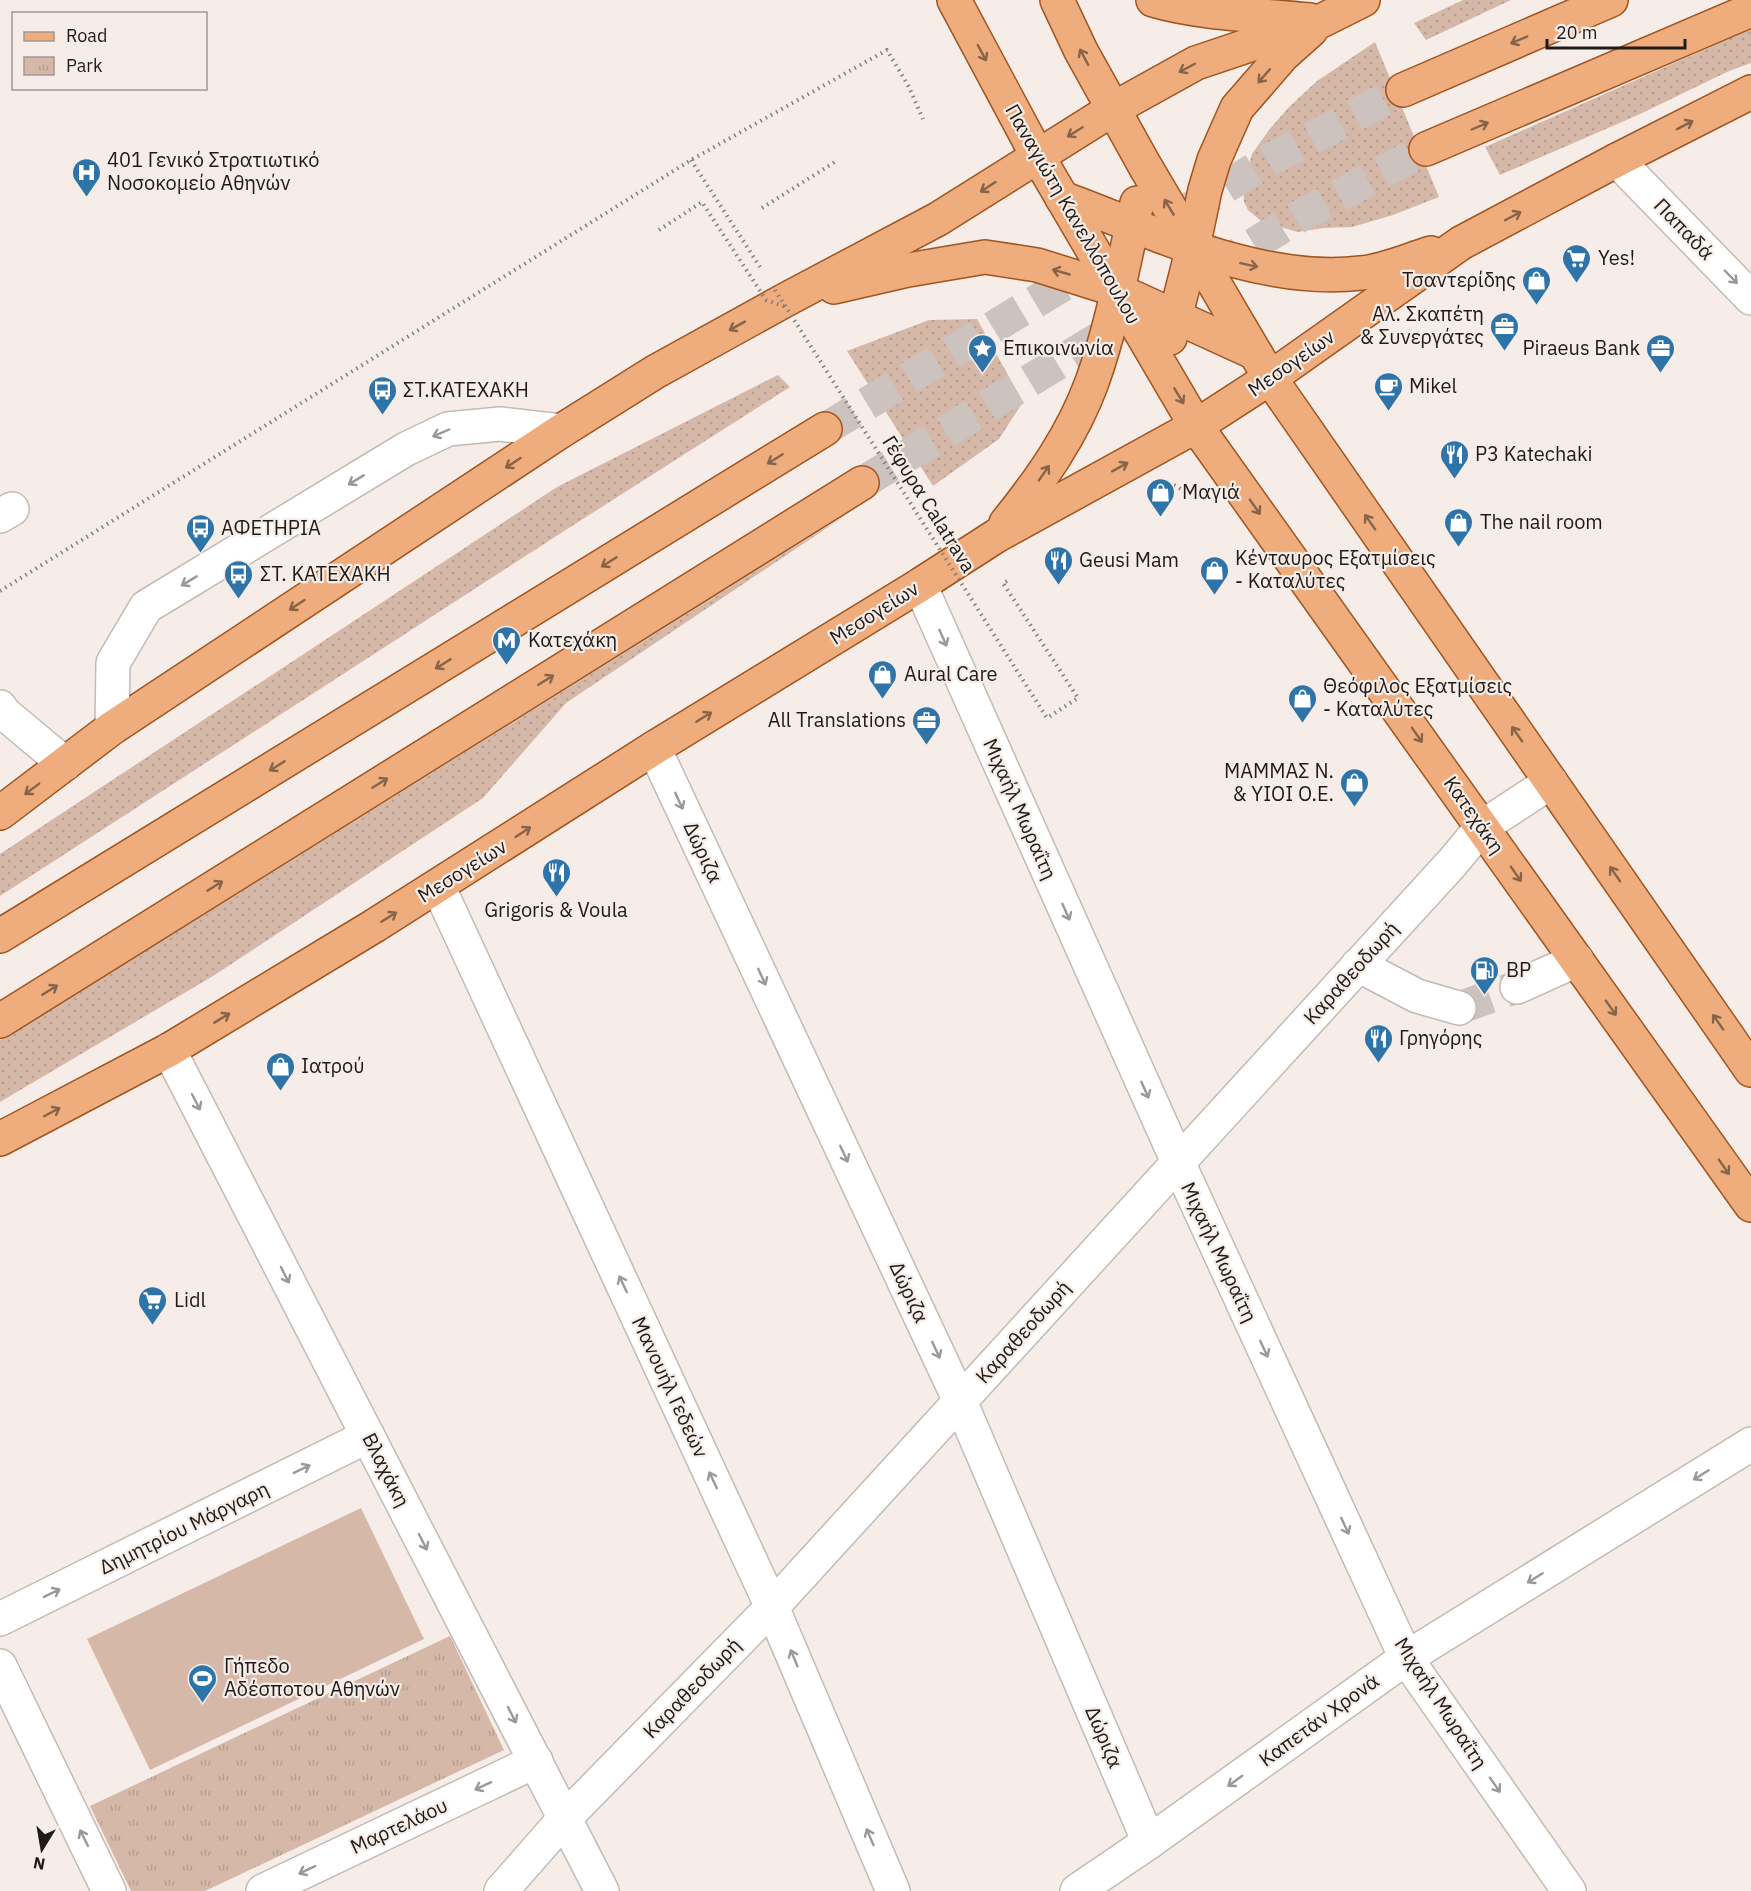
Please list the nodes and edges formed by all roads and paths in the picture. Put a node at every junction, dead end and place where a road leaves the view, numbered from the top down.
1 (954, 0) edge
2 (1057, 0) edge
3 (1153, 0) edge
4 (1363, 0) edge
5 (1611, 0) edge
6 (1751, 10) edge
7 (1321, 21) junction
8 (1403, 90) tunnel mouth
9 (1751, 92) edge
10 (1113, 109) junction
11 (923, 119) dead end
12 (1426, 149) tunnel mouth
13 (1037, 155) junction
14 (691, 160) junction
15 (838, 160) dead end
16 (1617, 160) junction
17 (1144, 166) junction
18 (1062, 198) junction
19 (762, 208) dead end
20 (1132, 224) junction
21 (659, 230) dead end
22 (1461, 243) junction
23 (1193, 247) junction
24 (763, 271) dead end
25 (1117, 290) junction
26 (780, 294) junction
27 (1751, 298) edge
28 (1175, 317) junction
29 (1262, 366) junction
30 (1162, 368) junction
31 (1196, 426) junction
32 (825, 429) tunnel mouth
33 (561, 430) junction
34 (862, 483) tunnel mouth
35 (1165, 487) dead end
36 (1200, 500) dead end
37 (996, 536) junction
38 (1013, 577) dead end
39 (920, 585) junction
40 (0, 591) edge
41 (0, 707) edge
42 (112, 728) junction
43 (654, 748) junction
44 (64, 764) junction
45 (1551, 782) junction
46 (0, 813) edge
47 (1482, 827) junction
48 (438, 886) junction
49 (0, 936) edge
50 (1577, 960) junction
51 (1358, 965) junction
52 (1517, 987) tunnel mouth
53 (1459, 1008) tunnel mouth
54 (0, 1021) edge
55 (169, 1050) junction
56 (1751, 1070) edge
57 (0, 1139) edge
58 (1178, 1162) junction
59 (1751, 1205) edge
60 (960, 1401) junction
61 (368, 1436) junction
62 (1751, 1444) edge
63 (772, 1607) junction
64 (0, 1619) edge
65 (1406, 1658) junction
66 (0, 1666) edge
67 (536, 1761) junction
68 (565, 1818) junction
69 (1149, 1842) junction
70 (110, 1891) edge
71 (263, 1891) edge
72 (501, 1891) edge
73 (602, 1891) edge
74 (893, 1891) edge
75 (1077, 1891) edge
76 (1569, 1891) edge

1 -> 13 main road, Παναγιώτη Κανελλόπουλου
10 -> 2 main road
3 - 7 main road
4 - 7 main road
5 -> 8 main road
12 -> 6 main road
7 -> 10 main road
7 -> 23 main road
16 -> 9 main road, Μεσογείων
10 -> 13 main road
10 - 17 main road
11 - 14 path
13 - 18 main road, Παναγιώτη Κανελλόπουλου
13 -> 26 main road
14 - 24 path
14 - 40 path
15 - 19 path
22 -> 16 main road, Μεσογείων
16 -> 27 street, Παπαδά
17 - 20 main road
23 -> 17 main road
18 - 20 main road
18 - 25 main road, Παναγιώτη Κανελλόπουλου
20 - 23 main road
20 - 25 main road
21 - 26 path, bridge
23 -> 22 main road
22 - 29 main road, Μεσογείων
23 - 28 main road
23 - 29 main road
25 -> 26 main road
25 - 28 main road
25 - 30 main road, Παναγιώτη Κανελλόπουλου
37 -> 25 main road
26 -> 33 main road
26 - 38 path, Γέφυρα Calatrava, bridge
28 - 29 main road
28 - 30 main road
29 - 31 main road, Μεσογείων
45 -> 29 main road
30 -> 31 main road, Παναγιώτη Κανελλόπουλου
37 -> 31 main road, Μεσογείων
31 -> 47 main road, Κατεχάκη
32 -> 49 main road
33 -> 42 main road
33 -> 42 street
54 -> 34 main road
35 - 36 path
37 - 39 main road, Μεσογείων
43 -> 39 main road, Μεσογείων
39 -> 58 street, Μιχαήλ Μωραΐτη
41 - 44 street
42 - 44 main road
48 -> 43 main road, Μεσογείων
43 -> 60 street, Δώριζα
44 -> 46 main road
45 - 47 street, Καραθεοδωρή
56 -> 45 main road
47 -> 50 main road, Κατεχάκη
47 - 51 street, Καραθεοδωρή
55 -> 48 main road, Μεσογείων
63 -> 48 street, Μανουήλ Γεδεών
50 - 52 street
50 -> 59 main road, Κατεχάκη
51 - 53 street
51 - 58 street, Καραθεοδωρή
57 -> 55 main road, Μεσογείων
55 -> 61 street, Βλαχάκη
58 - 60 street, Καραθεοδωρή
58 -> 65 street, Μιχαήλ Μωραΐτη
60 - 63 street, Καραθεοδωρή
60 - 69 street, Δώριζα
64 -> 61 street, Δημητρίου Μάργαρη
61 -> 67 street, Βλαχάκη
62 -> 65 street, Καπετάν Χρονά
63 - 68 street, Καραθεοδωρή
74 -> 63 street, Μανουήλ Γεδεών
65 -> 69 street, Καπετάν Χρονά
65 -> 76 street, Μιχαήλ Μωραΐτη
70 -> 66 street
67 - 68 street, Βλαχάκη
67 -> 71 street, Μαρτελάου
68 - 72 street, Καραθεοδωρή
68 - 73 street, Βλαχάκη
69 - 75 street, Καπετάν Χρονά

